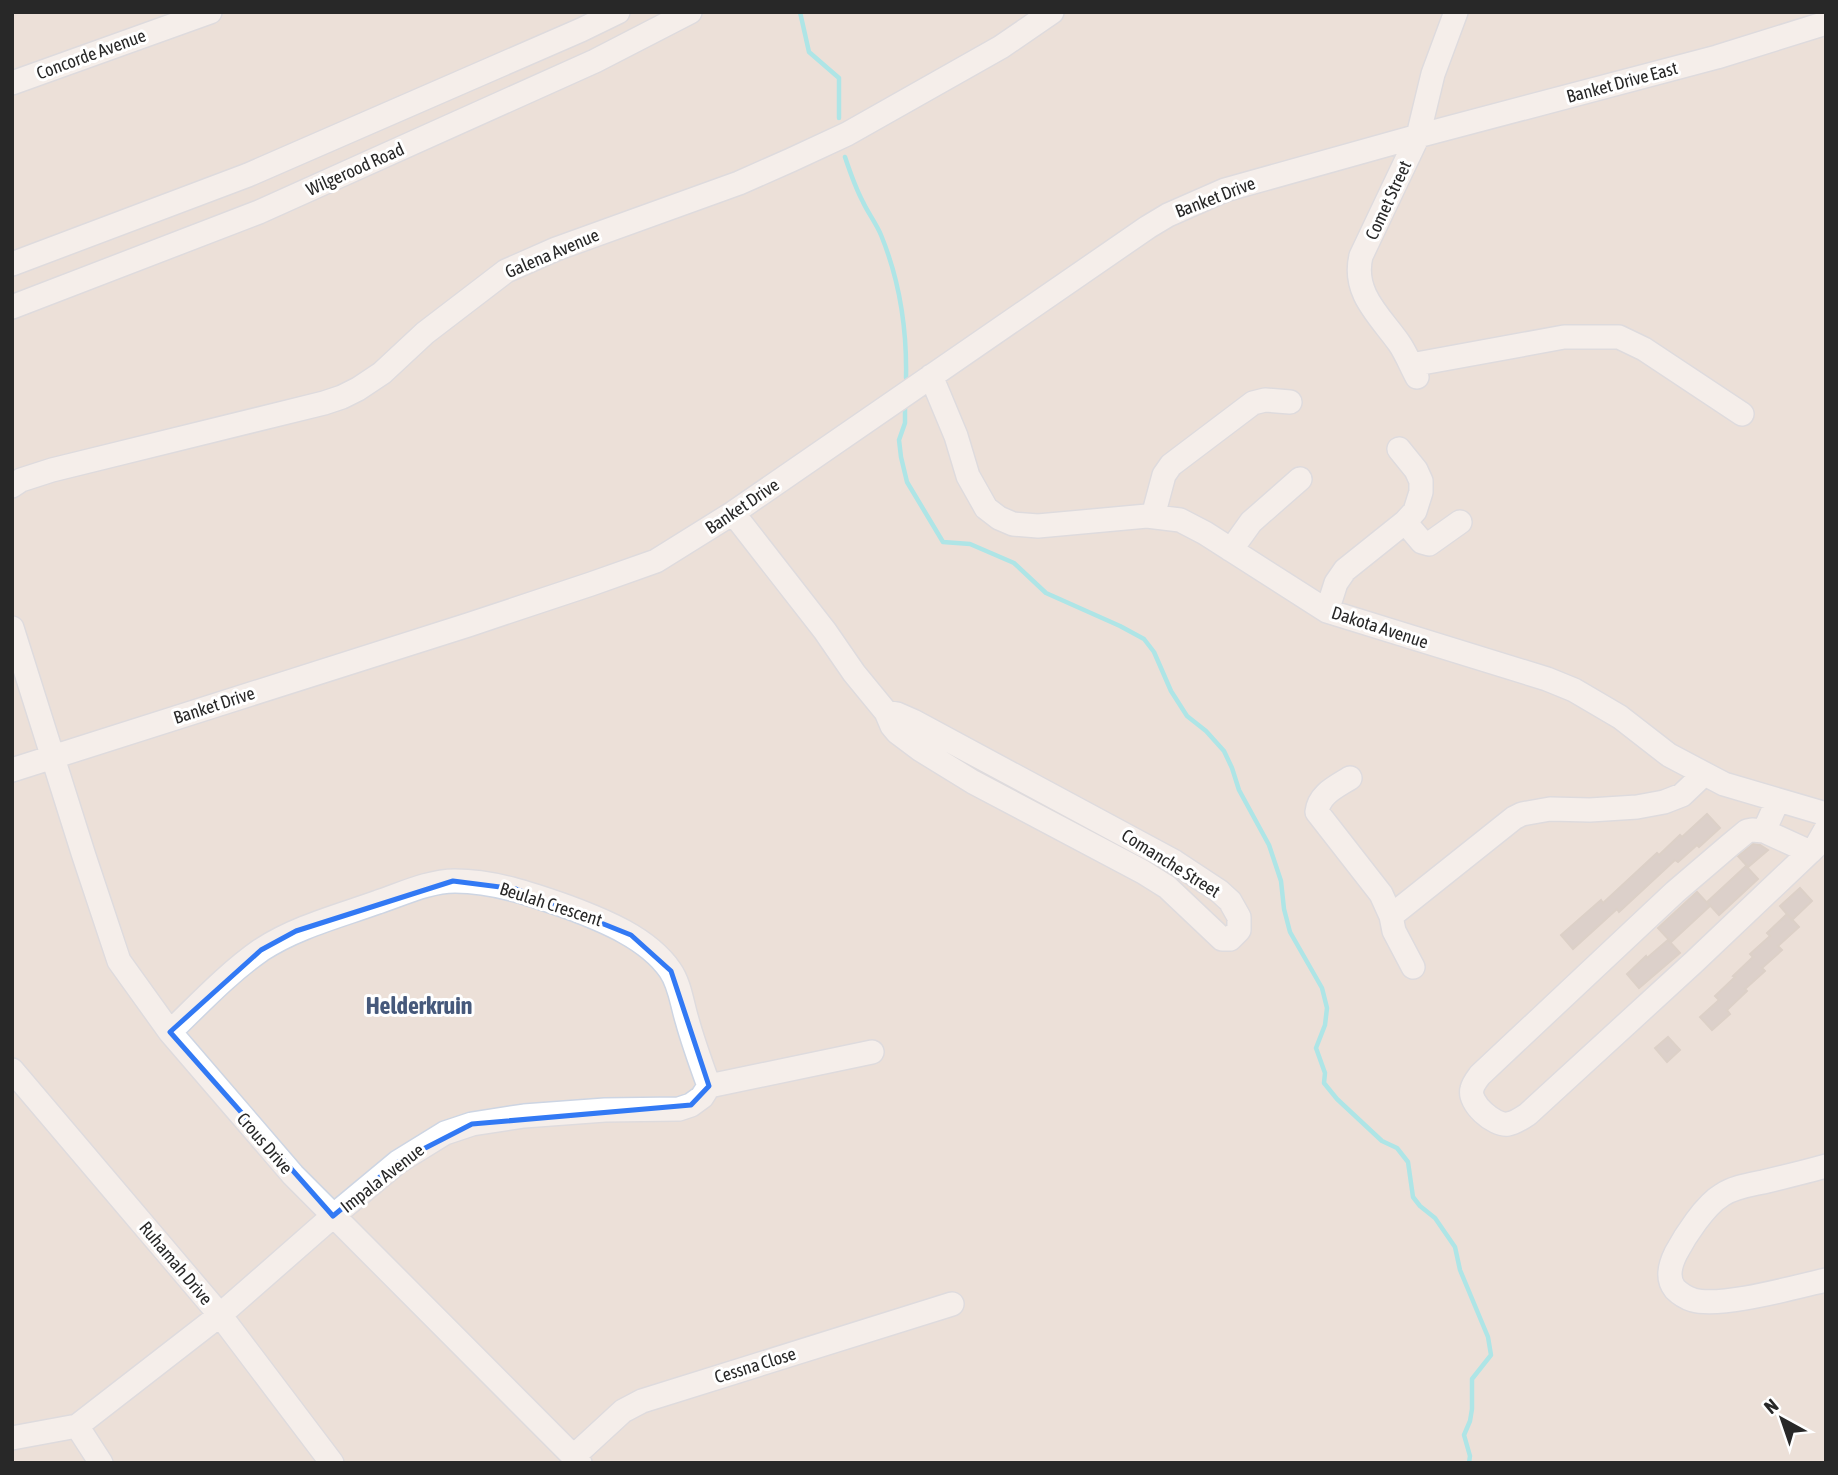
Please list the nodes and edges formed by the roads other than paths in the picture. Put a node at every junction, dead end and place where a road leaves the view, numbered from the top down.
1 (209, 12) edge
2 (618, 12) edge
3 (690, 12) edge
4 (1052, 12) edge
5 (1456, 12) edge
6 (1826, 23) edge
7 (12, 83) edge
8 (1418, 136) junction
9 (12, 264) edge
10 (12, 307) edge
11 (931, 376) junction
12 (1290, 402) dead end
13 (1742, 414) dead end
14 (1399, 449) dead end
15 (1300, 479) dead end
16 (12, 486) edge
17 (733, 513) junction
18 (1153, 516) junction
19 (1405, 522) junction
20 (1460, 522) dead end
21 (1231, 550) junction
22 (1327, 611) junction
23 (12, 628) edge
24 (886, 712) junction
25 (52, 756) junction
26 (12, 770) edge
27 (1704, 774) junction
28 (1350, 778) dead end
29 (1826, 814) edge
30 (1770, 817) junction
31 (1826, 829) edge
32 (1810, 852) junction
33 (1391, 916) junction
34 (1413, 967) dead end
35 (170, 1032) junction
36 (872, 1052) dead end
37 (12, 1070) edge
38 (709, 1086) junction
39 (1826, 1166) edge
40 (333, 1216) junction
41 (1826, 1280) edge
42 (952, 1304) dead end
43 (220, 1315) junction
44 (77, 1426) junction
45 (12, 1438) edge
46 (576, 1460) edge
47 (101, 1463) edge
48 (332, 1463) edge

1 - 7 street, Concorde Avenue
2 - 9 street, Wilgerood Road
3 - 10 street, Wilgerood Road
4 - 16 street, Galena Avenue
5 - 8 street, Comet Street
6 - 8 street, Banket Drive East
8 - 11 street, Banket Drive
8 - 13 street, Comet Street
11 - 17 street, Banket Drive
11 - 18 street, Dakota Avenue
12 - 18 street
14 - 19 street
15 - 21 street
17 - 24 street, Comanche Street
17 - 25 street, Banket Drive
18 - 21 street, Dakota Avenue
19 - 20 street
19 - 22 street
21 - 22 street, Dakota Avenue
22 - 27 street, Dakota Avenue
23 - 25 street
24 - 24 street, Comanche Street
25 - 26 street, Banket Drive
25 - 35 street, Crous Drive
27 - 30 street, Dakota Avenue
27 - 33 street
28 - 33 street
29 - 30 street, Dakota Avenue
30 - 32 street
30 - 32 street
31 - 32 street
33 - 34 street
35 - 38 street, Beulah Crescent
35 - 40 street, Crous Drive
36 - 38 street, Impala Avenue
37 - 43 street, Ruhamah Drive
38 - 40 street, Impala Avenue
39 - 41 street
40 - 43 street, Impala Avenue
40 - 46 street, Crous Drive
42 - 46 street, Cessna Close
43 - 44 street, Impala Avenue
43 - 48 street, Ruhamah Drive
44 - 45 street
44 - 47 street

